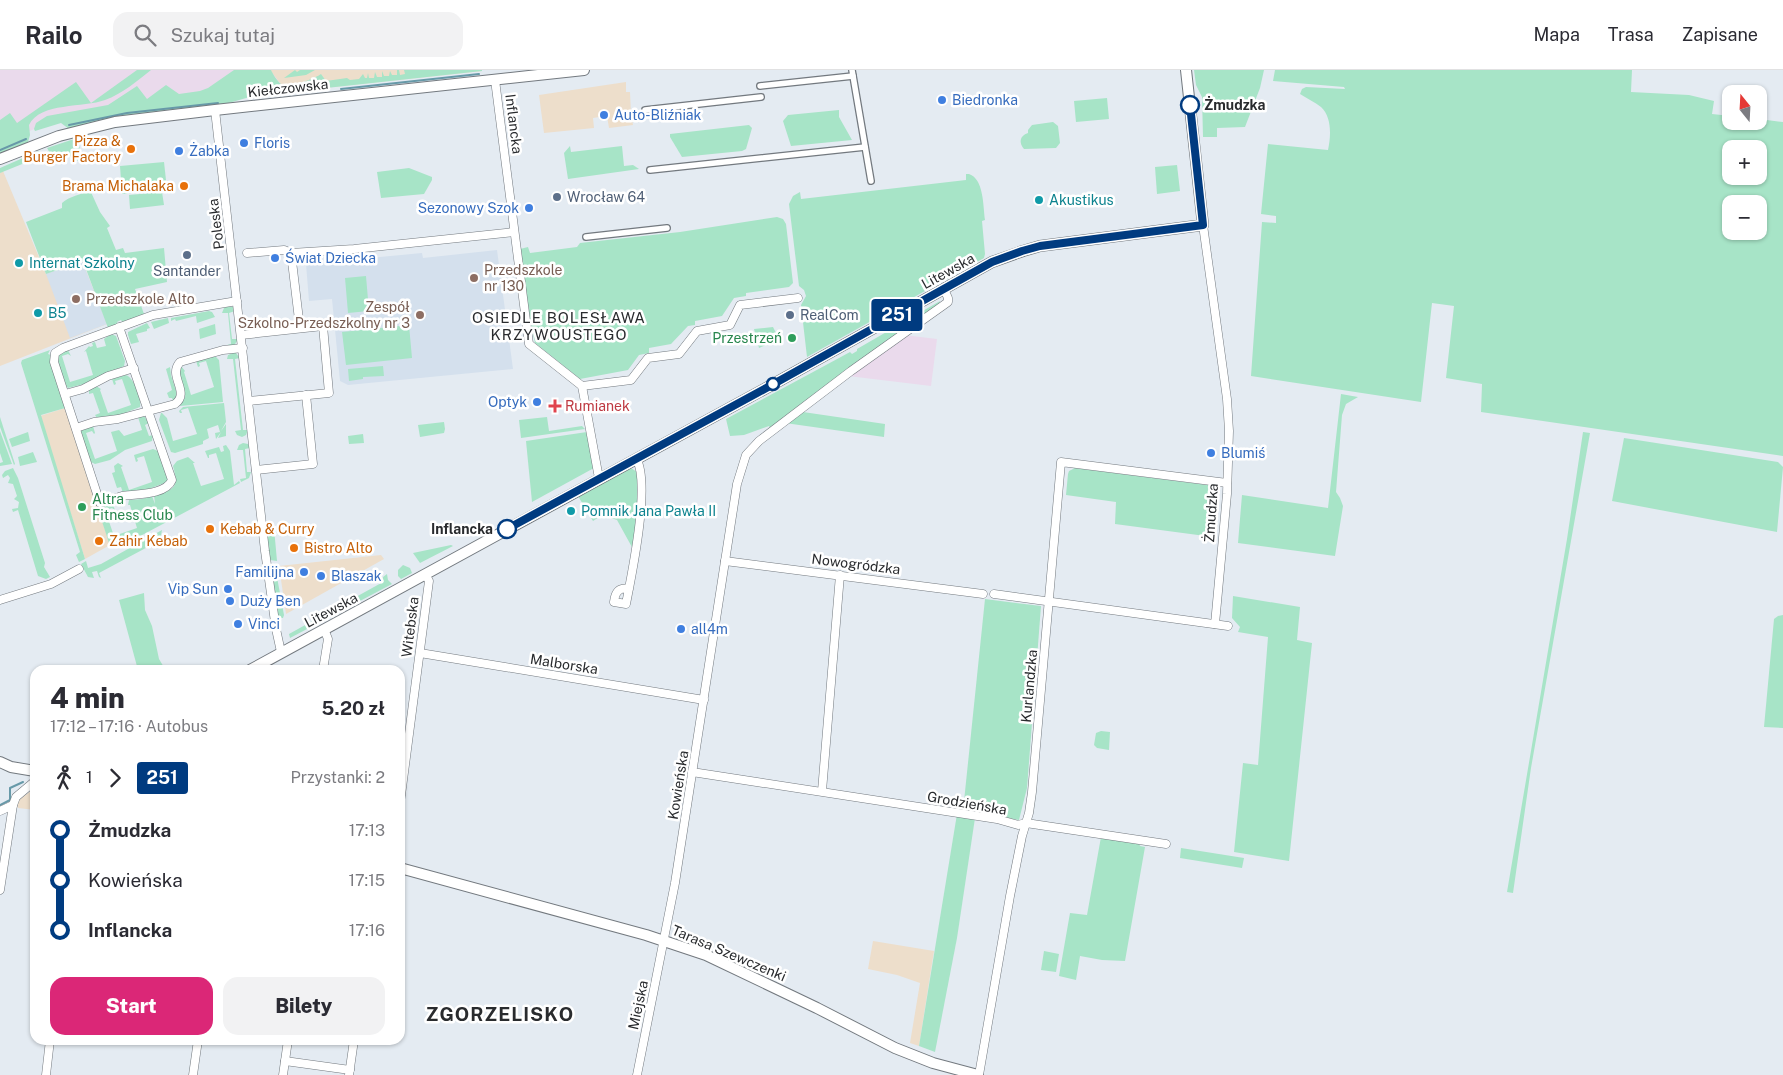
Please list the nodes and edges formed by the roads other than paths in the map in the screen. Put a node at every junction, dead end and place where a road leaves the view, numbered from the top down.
1 (584, 70) edge
2 (1186, 70) edge
3 (853, 73) edge
4 (495, 80) junction
5 (760, 86) dead end
6 (761, 97) dead end
7 (215, 110) junction
8 (645, 110) dead end
9 (865, 147) junction
10 (0, 159) edge
11 (650, 170) dead end
12 (871, 181) dead end
13 (1203, 225) junction
14 (667, 228) dead end
15 (514, 232) junction
16 (586, 237) dead end
17 (247, 253) dead end
18 (291, 253) junction
19 (944, 289) junction
20 (798, 298) dead end
21 (237, 301) junction
22 (119, 327) junction
23 (300, 328) junction
24 (241, 335) junction
25 (243, 348) junction
26 (134, 368) junction
27 (582, 386) junction
28 (65, 394) junction
29 (306, 395) junction
30 (248, 401) junction
31 (149, 410) junction
32 (76, 428) junction
33 (636, 458) junction
34 (256, 470) junction
35 (601, 477) junction
36 (1227, 483) junction
37 (725, 561) junction
38 (79, 569) dead end
39 (425, 574) junction
40 (840, 575) junction
41 (629, 589) dead end
42 (983, 594) dead end
43 (994, 594) dead end
44 (0, 600) edge
45 (1049, 600) junction
46 (1215, 624) junction
47 (1228, 626) dead end
48 (324, 630) junction
49 (281, 652) junction
50 (420, 653) junction
51 (259, 665) edge
52 (324, 665) edge
53 (704, 700) junction
54 (0, 762) edge
55 (405, 765) edge
56 (30, 770) edge
57 (692, 772) junction
58 (30, 785) edge
59 (822, 791) junction
60 (13, 805) junction
61 (0, 810) edge
62 (1026, 823) junction
63 (1166, 844) dead end
64 (405, 869) edge
65 (0, 890) edge
66 (664, 940) junction
67 (49, 1045) edge
68 (197, 1045) edge
69 (287, 1045) edge
70 (353, 1045) edge
71 (285, 1061) junction
72 (350, 1073) edge
73 (46, 1075) edge
74 (193, 1075) edge
75 (283, 1075) edge
76 (638, 1075) edge
77 (979, 1075) edge

1 - 4 street, Kiełczowska
2 - 13 street, Żmudzka
3 - 5 street
3 - 9 street
4 - 7 street, Kiełczowska
4 - 15 street, Inflancka
6 - 8 street
7 - 10 street, Kiełczowska
7 - 21 street, Poleska
9 - 11 street
9 - 12 street
13 - 19 street, Litewska
13 - 36 street, Żmudzka
14 - 16 street
15 - 18 street, Poleska
15 - 27 street, Inflancka
17 - 18 street, Poleska
18 - 23 street
19 - 33 street, Litewska
19 - 37 street, Kowieńska
20 - 27 street
21 - 22 street
21 - 24 street, Poleska
22 - 26 street
22 - 28 street
23 - 24 street
23 - 29 street
24 - 25 street, Poleska
25 - 30 street, Poleska
25 - 31 street
26 - 28 street
26 - 31 street
27 - 35 street
28 - 32 street
29 - 30 street
29 - 34 street
30 - 34 street, Poleska
31 - 32 street
31 - 32 street
33 - 35 street, Litewska
33 - 41 street
34 - 49 street, Poleska
35 - 39 street, Litewska
36 - 45 street, Kurlandzka
36 - 46 street, Żmudzka
37 - 40 street, Nowogródzka
37 - 53 street, Kowieńska
38 - 44 street
39 - 48 street, Litewska
39 - 50 street, Witebska
40 - 42 street, Nowogródzka
40 - 59 street
43 - 45 street
45 - 46 street
45 - 62 street, Kurlandzka
46 - 47 street
48 - 49 street, Litewska
48 - 52 street
49 - 51 street, Litewska
50 - 53 street, Malborska
50 - 55 street, Witebska
53 - 57 street, Kowieńska
54 - 56 street
57 - 59 street, Grodzieńska
57 - 66 street, Kowieńska
58 - 60 street
59 - 62 street, Grodzieńska
60 - 61 street
60 - 65 street
62 - 63 street, Grodzieńska
62 - 77 street, Kurlandzka
64 - 66 street, Tarasa Szewczenki
66 - 76 street, Miejska
66 - 77 street, Tarasa Szewczenki
67 - 73 street
68 - 74 street
69 - 71 street
70 - 72 street
71 - 72 street
71 - 75 street

